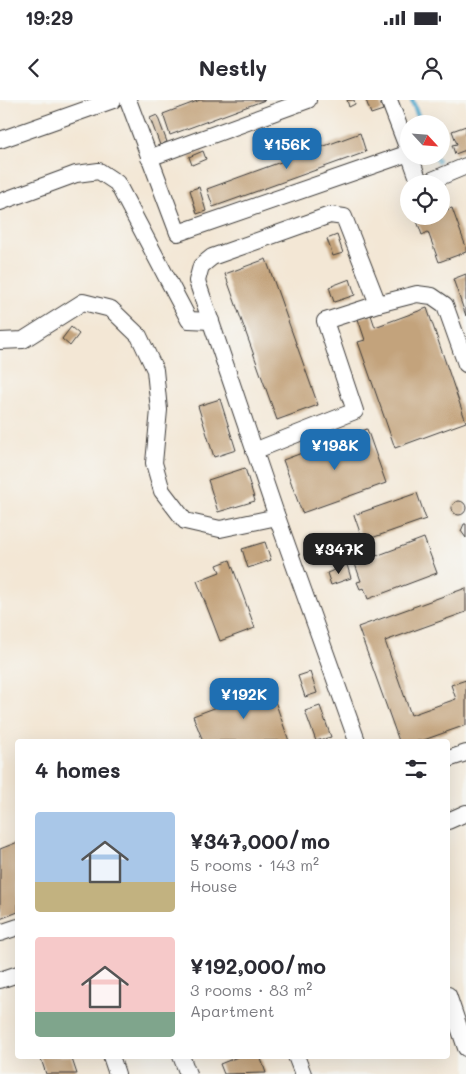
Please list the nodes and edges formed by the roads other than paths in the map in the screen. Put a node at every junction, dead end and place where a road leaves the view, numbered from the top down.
1 (113, 100) edge
2 (128, 100) edge
3 (308, 100) edge
4 (389, 100) edge
5 (400, 130) edge
6 (0, 140) edge
7 (400, 157) edge
8 (149, 158) junction
9 (466, 166) edge
10 (444, 175) edge
11 (0, 202) edge
12 (378, 304) junction
13 (211, 321) junction
14 (0, 341) edge
15 (466, 364) edge
16 (254, 450) junction
17 (277, 517) junction
18 (356, 739) edge
19 (466, 741) edge
20 (466, 746) edge
21 (466, 753) edge
22 (450, 758) edge
23 (466, 813) edge
24 (450, 820) edge
25 (15, 927) edge
26 (0, 933) edge
27 (15, 975) edge
28 (0, 980) edge
29 (450, 1001) edge
30 (466, 1048) edge
31 (112, 1059) edge
32 (182, 1059) edge
33 (297, 1059) edge
34 (117, 1074) edge
35 (188, 1074) edge
36 (303, 1074) edge

1 - 6 street
2 - 8 street
3 - 8 street
4 - 5 street
7 - 8 street
9 - 10 street
11 - 13 street
12 - 13 street
12 - 15 street
12 - 16 street
13 - 16 street
14 - 17 street
16 - 17 street
17 - 18 street
19 - 20 street
21 - 22 street
23 - 24 street
25 - 26 street
27 - 28 street
29 - 30 street
31 - 34 street
32 - 35 street
33 - 36 street

